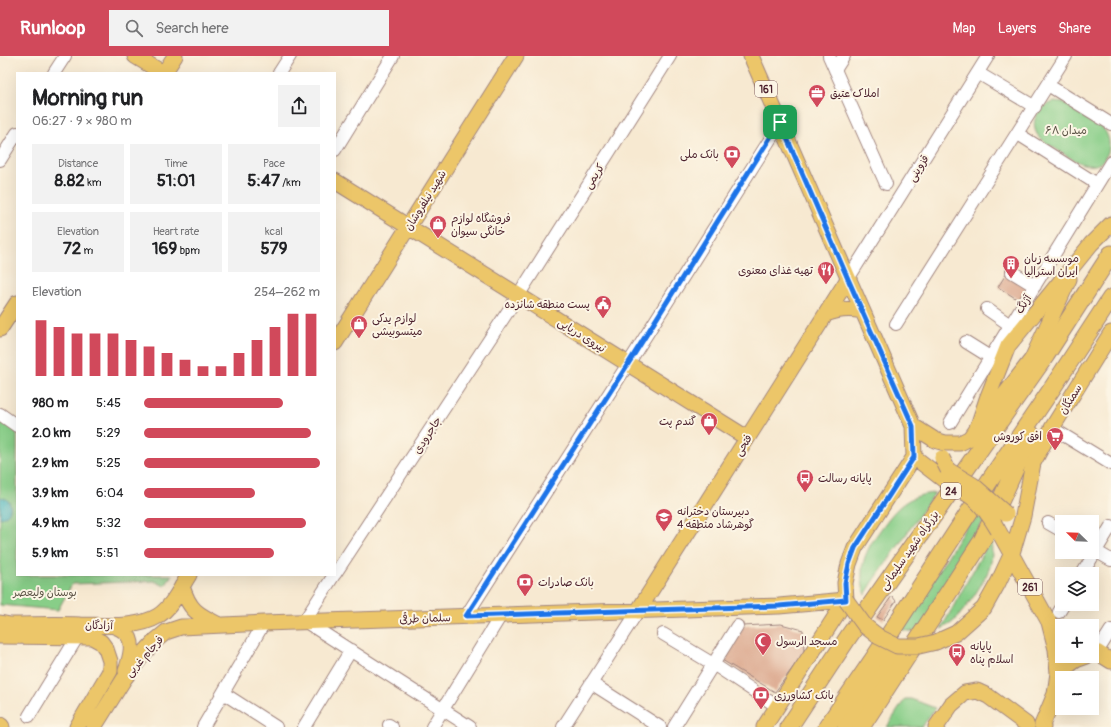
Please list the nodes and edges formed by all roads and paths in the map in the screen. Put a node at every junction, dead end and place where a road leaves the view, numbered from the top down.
1 (65, 56) edge
2 (135, 56) edge
3 (175, 56) edge
4 (290, 56) edge
5 (393, 56) edge
6 (516, 56) edge
7 (670, 56) edge
8 (751, 56) edge
9 (829, 56) edge
10 (844, 56) edge
11 (988, 56) edge
12 (1066, 56) edge
13 (835, 70) junction
14 (55, 72) edge
15 (161, 72) edge
16 (164, 72) edge
17 (280, 72) edge
18 (978, 73) junction
19 (1048, 85) junction
20 (1034, 107) junction
21 (780, 122) junction
22 (1111, 124) edge
23 (1018, 134) junction
24 (16, 135) edge
25 (336, 148) edge
26 (0, 160) edge
27 (1111, 162) edge
28 (336, 182) edge
29 (886, 184) dead end
30 (1097, 184) junction
31 (1111, 224) edge
32 (408, 227) junction
33 (1111, 254) edge
34 (1077, 262) junction
35 (1012, 272) dead end
36 (848, 279) junction
37 (1035, 286) junction
38 (518, 296) junction
39 (1111, 298) edge
40 (16, 305) edge
41 (987, 309) dead end
42 (862, 311) junction
43 (826, 314) junction
44 (896, 324) dead end
45 (1010, 325) junction
46 (0, 329) edge
47 (1111, 333) edge
48 (336, 341) edge
49 (966, 342) dead end
50 (990, 357) junction
51 (628, 364) junction
52 (1051, 390) junction
53 (0, 414) edge
54 (950, 423) dead end
55 (16, 425) edge
56 (913, 426) junction
57 (978, 426) junction
58 (1052, 428) junction
59 (747, 438) junction
60 (944, 443) junction
61 (914, 457) junction
62 (1111, 464) edge
63 (1028, 486) junction
64 (1048, 523) dead end
65 (1111, 526) edge
66 (1055, 527) edge
67 (1099, 543) edge
68 (1012, 553) junction
69 (1099, 553) edge
70 (1111, 560) edge
71 (336, 573) edge
72 (334, 576) edge
73 (186, 580) edge
74 (846, 600) junction
75 (638, 611) junction
76 (1057, 612) edge
77 (501, 615) junction
78 (466, 616) junction
79 (305, 622) junction
80 (0, 623) edge
81 (264, 623) junction
82 (219, 625) junction
83 (114, 626) junction
84 (737, 626) dead end
85 (1111, 630) edge
86 (663, 634) dead end
87 (0, 636) edge
88 (78, 636) junction
89 (1099, 645) edge
90 (897, 646) junction
91 (351, 650) junction
92 (1099, 656) edge
93 (1111, 661) edge
94 (1072, 663) edge
95 (713, 664) junction
96 (1058, 671) edge
97 (1061, 671) edge
98 (124, 679) junction
99 (591, 683) junction
100 (223, 693) junction
101 (1055, 694) edge
102 (778, 707) junction
103 (443, 709) junction
104 (29, 716) dead end
105 (790, 726) edge
106 (1026, 726) edge
107 (77, 727) edge
108 (94, 727) edge
109 (203, 727) edge
110 (276, 727) edge
111 (304, 727) edge
112 (432, 727) edge
113 (470, 727) edge
114 (563, 727) edge
115 (660, 727) edge
116 (674, 727) edge
117 (764, 727) edge
118 (827, 727) edge
119 (845, 727) edge
120 (861, 727) edge
121 (936, 727) edge
122 (1043, 727) edge

1 - 14 street
2 - 15 main road
3 - 16 main road
4 - 17 street
5 - 25 street
6 - 32 main road, شهید نیلفروشان
7 - 38 street, کریمی
8 - 21 main road, 161
9 - 13 street
10 - 13 street
11 - 18 street, قزوینی
12 - 19 street
13 - 29 street
18 - 20 street
18 - 36 street, قزوینی
19 - 20 street
19 - 22 street
20 - 23 street
21 - 36 main road, 161
21 - 51 street
23 - 30 street
23 - 44 street
24 - 26 street
27 - 30 street, آژنگ
28 - 32 main road, نیروی دریایی
30 - 37 street, آژنگ
31 - 34 main road
32 - 38 main road, نیروی دریایی
32 - 48 main road, شهید نیلفروشان
33 - 105 highway, بزرگراه شهید سلیمانی / 24
34 - 57 main road
34 - 57 main road
35 - 37 street
36 - 42 main road, 161
36 - 43 main road, فتحی
37 - 45 street, آژنگ
38 - 51 main road, نیروی دریایی
38 - 71 street, جاجرودی
39 - 52 highway, 24
40 - 46 main road
41 - 45 street
42 - 43 main road
42 - 56 main road, 161
43 - 59 main road, فتحی
45 - 50 street, آژنگ
47 - 58 main road, سمنگان
49 - 50 street
50 - 54 street, آژنگ
51 - 59 main road, نیروی دریایی
51 - 78 street
52 - 118 highway, 24
52 - 120 highway
53 - 55 street
56 - 60 main road
56 - 61 main road, 161
57 - 60 main road
58 - 62 street
58 - 63 main road, سمنگان
59 - 75 main road, فتحی
60 - 63 main road, bridge
61 - 68 main road, bridge
61 - 74 main road
63 - 68 main road, سمنگان
64 - 66 street
65 - 67 street
68 - 76 main road, 261
68 - 90 main road, سمنگان, bridge
69 - 70 street
72 - 79 street, جاجرودی
73 - 82 main road
73 - 83 main road, آزادگان
74 - 75 main road, سلمان طرقی
74 - 90 main road, bridge
74 - 102 main road
75 - 77 main road, سلمان طرقی
75 - 99 street
76 - 96 main road, 261
77 - 78 main road, سلمان طرقی
77 - 103 street
78 - 79 main road, سلمان طرقی
79 - 81 main road, سلمان طرقی
79 - 91 street
80 - 83 main road, آزادگان
81 - 82 main road, سلمان طرقی
81 - 100 street
82 - 98 main road, فرجام غربی
83 - 98 main road
84 - 95 street
85 - 89 street
86 - 95 street
87 - 88 main road
88 - 104 street
88 - 107 main road, فرجام غربی
90 - 119 main road
91 - 103 street
91 - 111 street
92 - 93 main road
94 - 97 main road
95 - 102 street
95 - 116 street
98 - 108 main road, فرجام غربی
99 - 114 street
99 - 115 street
100 - 109 street
100 - 110 street
101 - 122 main road, 261
102 - 117 main road
103 - 112 street
103 - 113 street
106 - 121 main road

